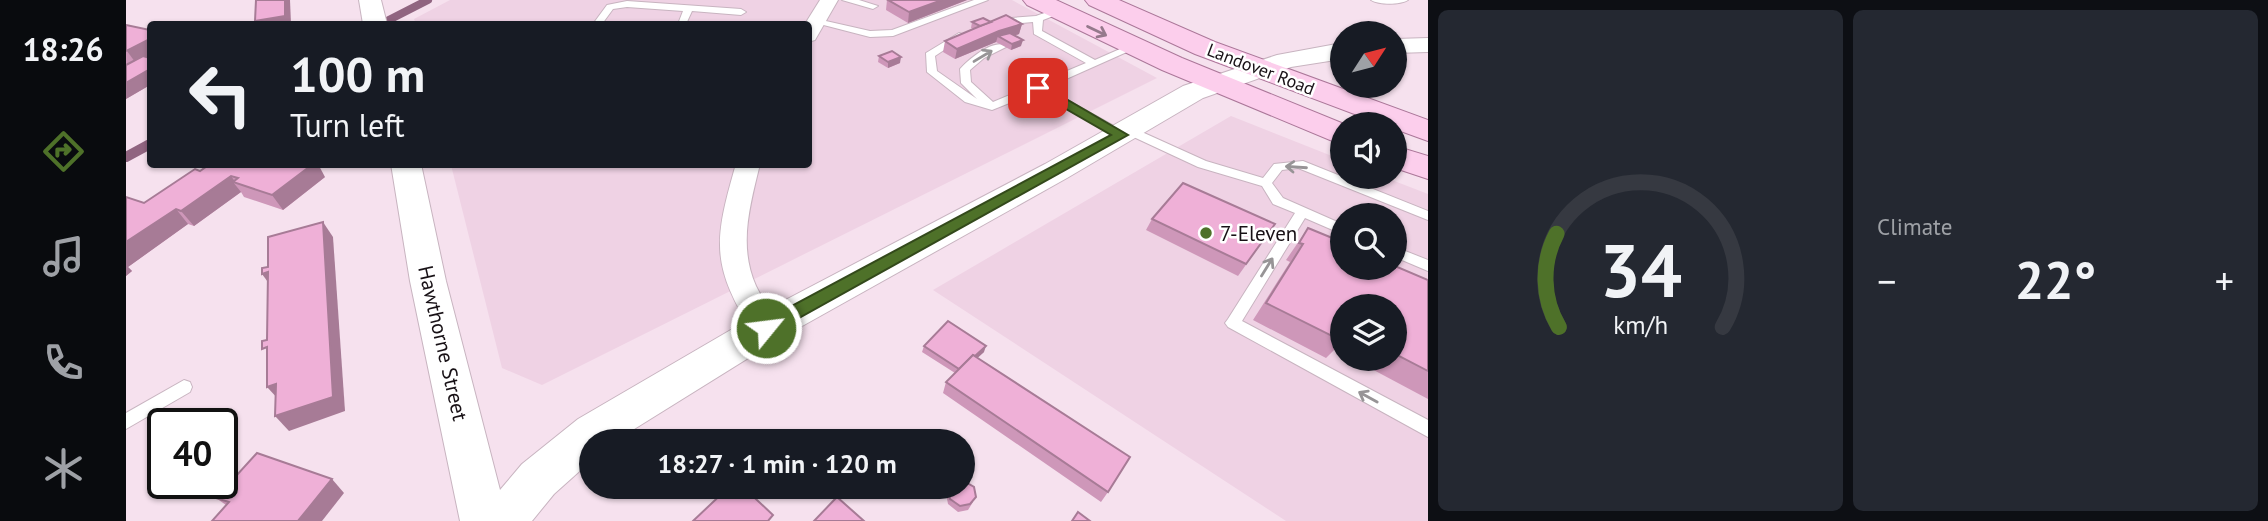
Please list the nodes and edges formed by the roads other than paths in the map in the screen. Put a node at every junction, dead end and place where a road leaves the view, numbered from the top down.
1 (829, 0) edge
2 (847, 0) edge
3 (982, 0) edge
4 (1098, 0) edge
5 (1376, 0) edge
6 (1403, 0) edge
7 (873, 6) dead end
8 (689, 8) junction
9 (1044, 10) edge
10 (741, 12) dead end
11 (600, 21) edge
12 (683, 21) edge
13 (813, 29) edge
14 (1037, 32) junction
15 (1025, 37) edge
16 (1428, 45) edge
17 (1003, 46) edge
18 (1407, 46) edge
19 (1133, 47) junction
20 (1330, 53) edge
21 (1095, 64) junction
22 (1259, 69) junction
23 (1216, 84) junction
24 (1038, 88) junction
25 (992, 107) junction
26 (1330, 130) edge
27 (1428, 131) edge
28 (1125, 132) junction
29 (1407, 160) edge
30 (406, 168) edge
31 (747, 168) edge
32 (1428, 168) edge
33 (1266, 183) junction
34 (1302, 212) junction
35 (1428, 216) edge
36 (1330, 224) edge
37 (1407, 257) edge
38 (1428, 266) edge
39 (766, 328) junction
40 (184, 387) dead end
41 (126, 422) edge
42 (1428, 429) edge
43 (484, 521) edge
44 (503, 521) edge

1 - 13 street
2 - 7 lane
3 - 13 lane
4 - 22 main road, Landover Road
5 - 6 lane
8 - 10 lane
8 - 11 lane
8 - 12 lane
9 - 14 lane
9 -> 19 main road, Landover Road
9 - 25 lane
14 - 15 lane
14 - 21 lane
16 - 18 street
25 -> 17 lane
19 - 21 lane
19 - 23 main road, Landover Road
20 - 22 street
21 - 24 lane
22 - 23 street
22 - 27 main road, Landover Road
23 - 26 main road, Landover Road
23 - 28 street
24 - 25 lane
24 - 28 lane
28 - 33 lane
28 - 39 street
29 - 32 main road
30 - 43 street, Hawthorne Street
31 - 39 street
33 - 34 lane
35 -> 33 lane
34 - 36 lane
42 -> 34 lane
37 - 38 lane
39 - 44 street
40 - 41 lane

